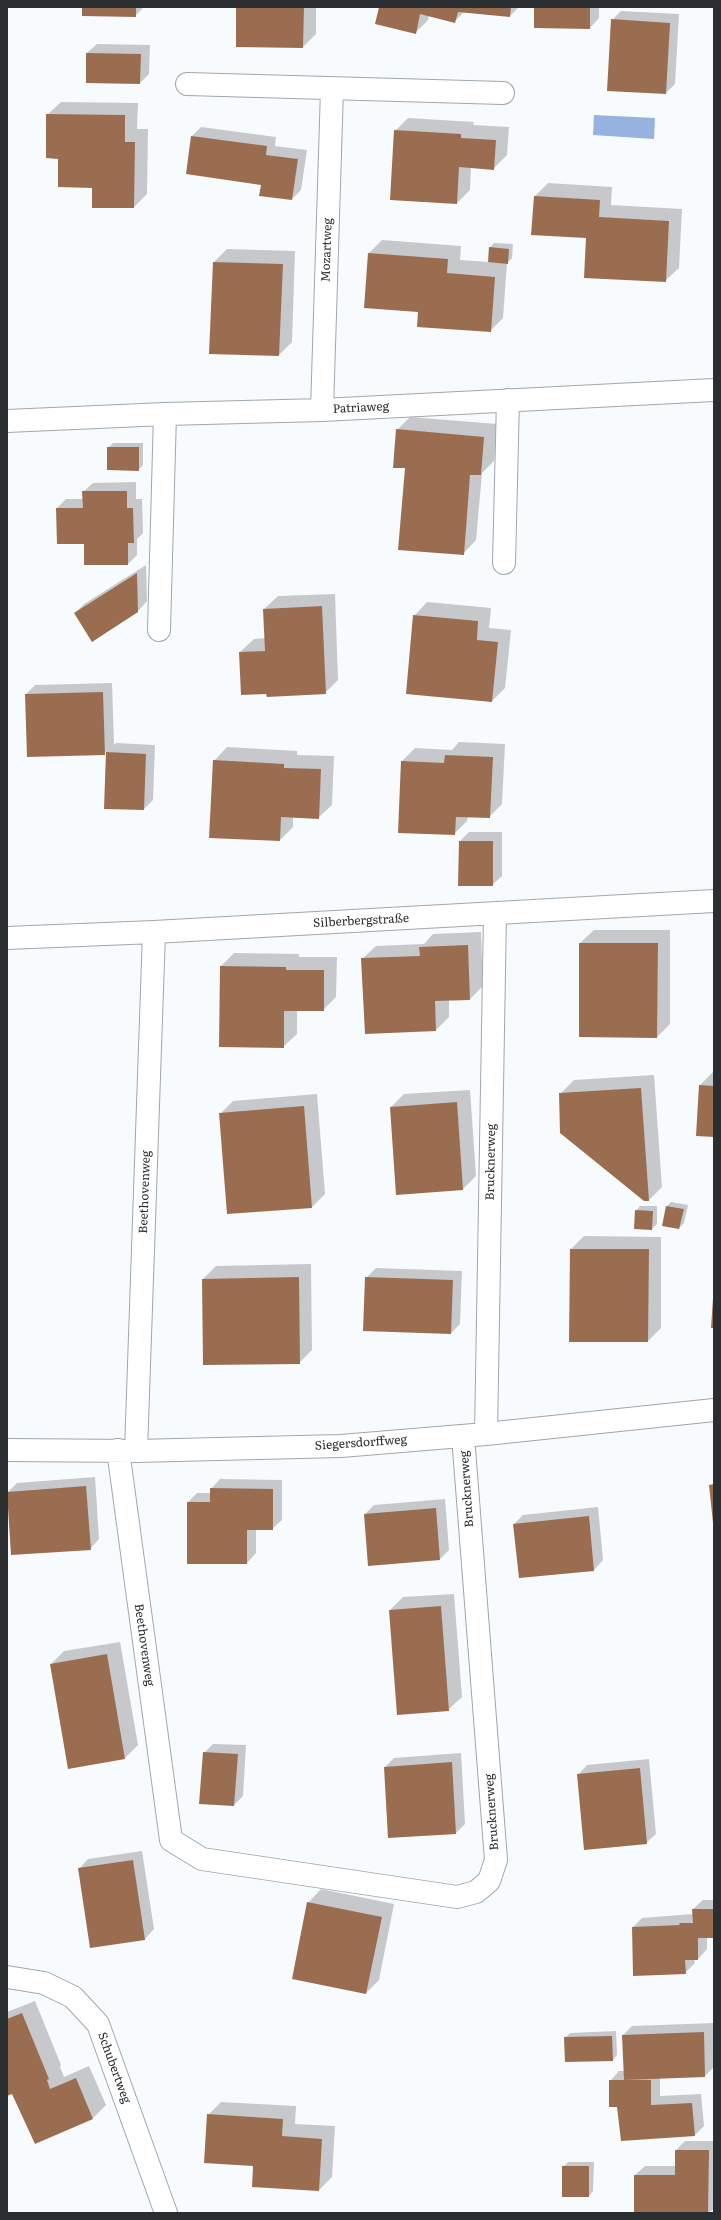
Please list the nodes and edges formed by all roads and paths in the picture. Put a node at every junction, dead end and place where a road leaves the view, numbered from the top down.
1 (187, 84) dead end
2 (332, 89) junction
3 (503, 93) dead end
4 (714, 390) edge
5 (508, 400) junction
6 (322, 410) junction
7 (165, 414) junction
8 (7, 421) edge
9 (504, 563) dead end
10 (159, 630) dead end
11 (714, 901) edge
12 (495, 914) junction
13 (154, 932) junction
14 (7, 938) edge
15 (714, 1410) edge
16 (486, 1434) junction
17 (463, 1436) junction
18 (7, 1450) edge
19 (127, 1450) junction
20 (171, 1840) joint
21 (7, 1977) edge
22 (166, 2213) edge

1 - 2 street
2 - 3 street
2 - 6 street, Mozartweg
4 - 5 street, Patriaweg
5 - 6 street, Patriaweg
5 - 9 street
6 - 7 street, Patriaweg
7 - 8 street, Patriaweg
7 - 10 street
11 - 12 street, Silberbergstraße
12 - 13 street, Silberbergstraße
12 - 16 street, Brucknerweg
13 - 14 street, Silberbergstraße
13 - 19 street, Beethovenweg
15 - 16 street, Siegersdorffweg
16 - 17 street, Siegersdorffweg
17 - 19 street, Siegersdorffweg
17 - 20 street, Brucknerweg
18 - 19 street, Siegersdorffweg
19 - 20 street, Beethovenweg
21 - 22 street, Schubertweg

